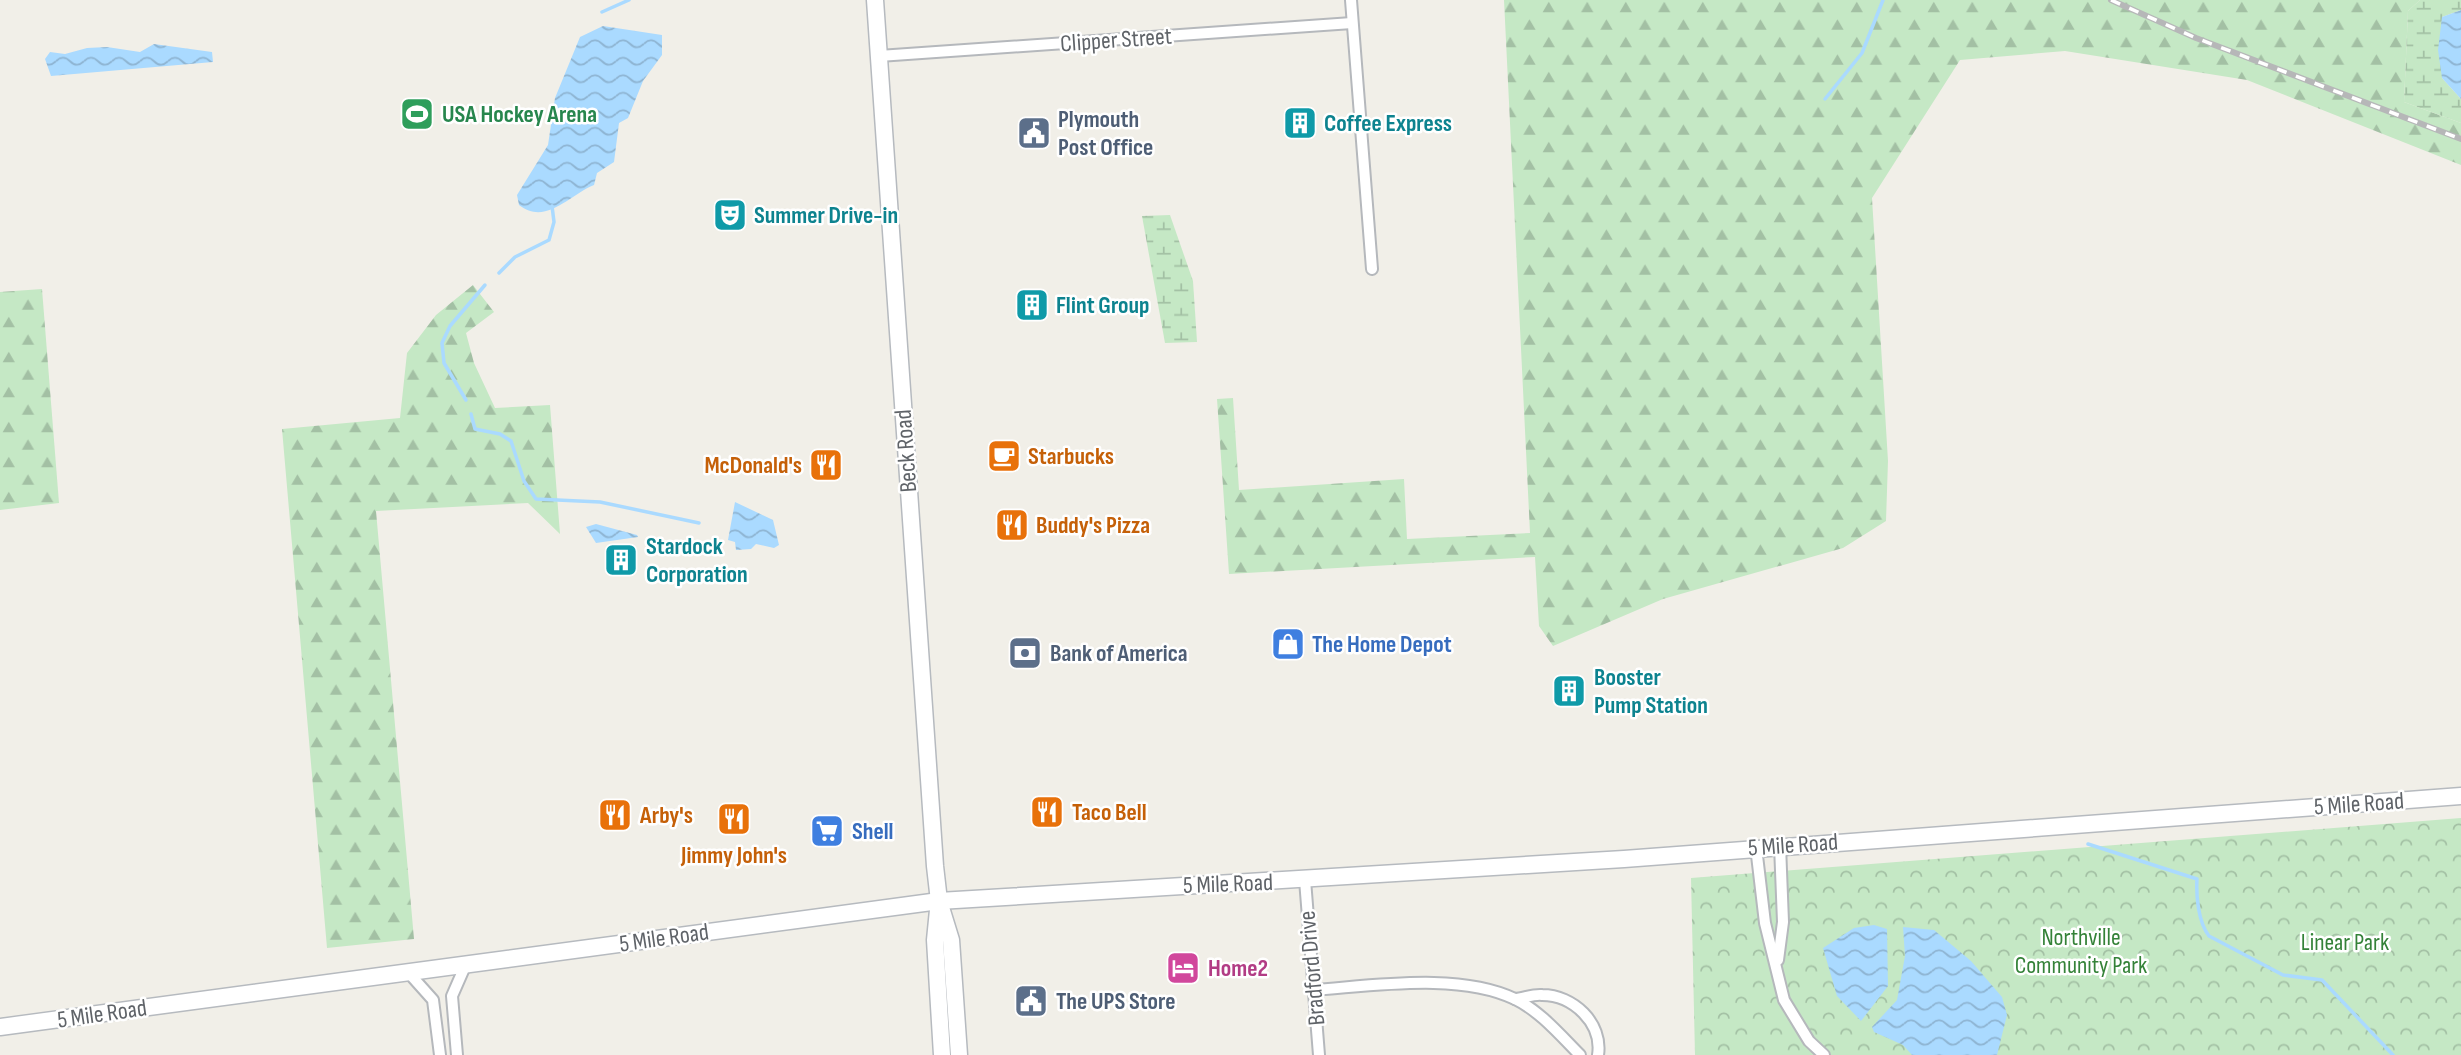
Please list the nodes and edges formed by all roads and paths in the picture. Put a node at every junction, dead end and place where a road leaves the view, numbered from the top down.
1 (875, 0) edge
2 (1351, 0) edge
3 (1352, 23) junction
4 (879, 56) junction
5 (1372, 269) dead end
6 (2461, 796) edge
7 (1780, 845) junction
8 (1756, 848) junction
9 (1305, 880) junction
10 (939, 901) junction
11 (1777, 963) junction
12 (467, 964) junction
13 (408, 972) junction
14 (1312, 990) junction
15 (1515, 999) junction
16 (0, 1027) edge
17 (440, 1055) edge
18 (457, 1055) edge
19 (942, 1055) edge
20 (959, 1055) edge
21 (1319, 1055) edge
22 (1580, 1055) edge
23 (1598, 1055) edge
24 (1824, 1055) edge

1 - 4 street, Beck Road
2 - 3 street
3 - 4 street, Clipper Street
3 - 5 street
4 - 10 street, Beck Road
6 - 7 street, 5 Mile Road
7 - 8 street, 5 Mile Road
7 - 11 street
8 - 9 street, 5 Mile Road
8 - 11 street
9 - 10 street, 5 Mile Road
9 - 14 street, Bradford Drive
10 - 12 street, 5 Mile Road
10 - 19 street, Beck Road
10 - 20 street, Beck Road
11 - 24 street
12 - 13 street, 5 Mile Road
12 - 18 street
13 - 16 street, 5 Mile Road
13 - 17 street
14 - 15 street
14 - 21 street, Bradford Drive
15 - 22 street
15 - 23 street

